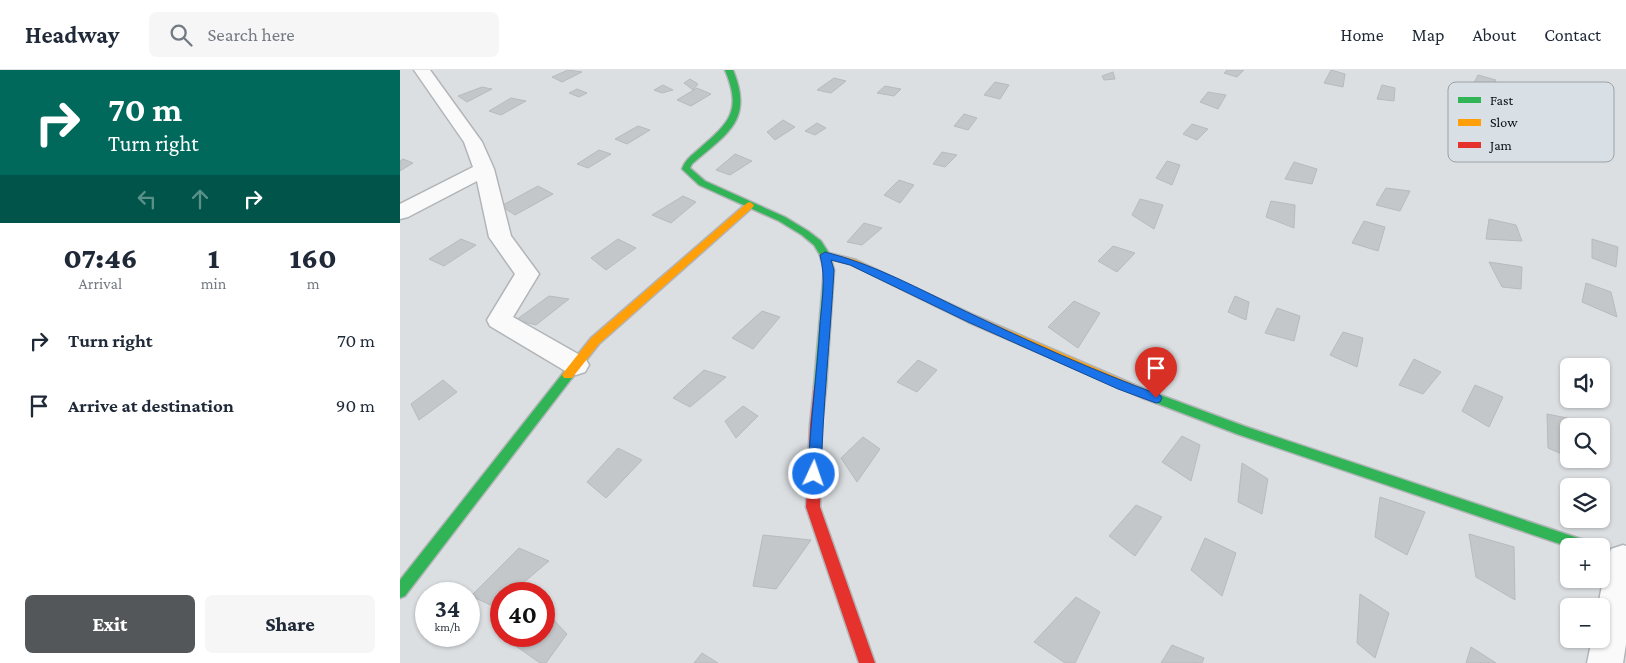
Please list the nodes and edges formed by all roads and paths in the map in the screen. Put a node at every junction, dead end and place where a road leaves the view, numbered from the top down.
1 (422, 70) edge
2 (729, 70) edge
3 (484, 169) junction
4 (750, 206) junction
5 (400, 212) edge
6 (825, 255) junction
7 (576, 365) junction
8 (1560, 538) edge
9 (1617, 558) edge
10 (400, 591) edge
11 (867, 663) edge
12 (1605, 663) edge

1 - 3 street
2 - 4 street
3 - 5 street
3 - 7 street
4 - 6 street
4 - 7 street
6 - 8 street
6 - 11 street
7 - 10 street
9 - 12 street

